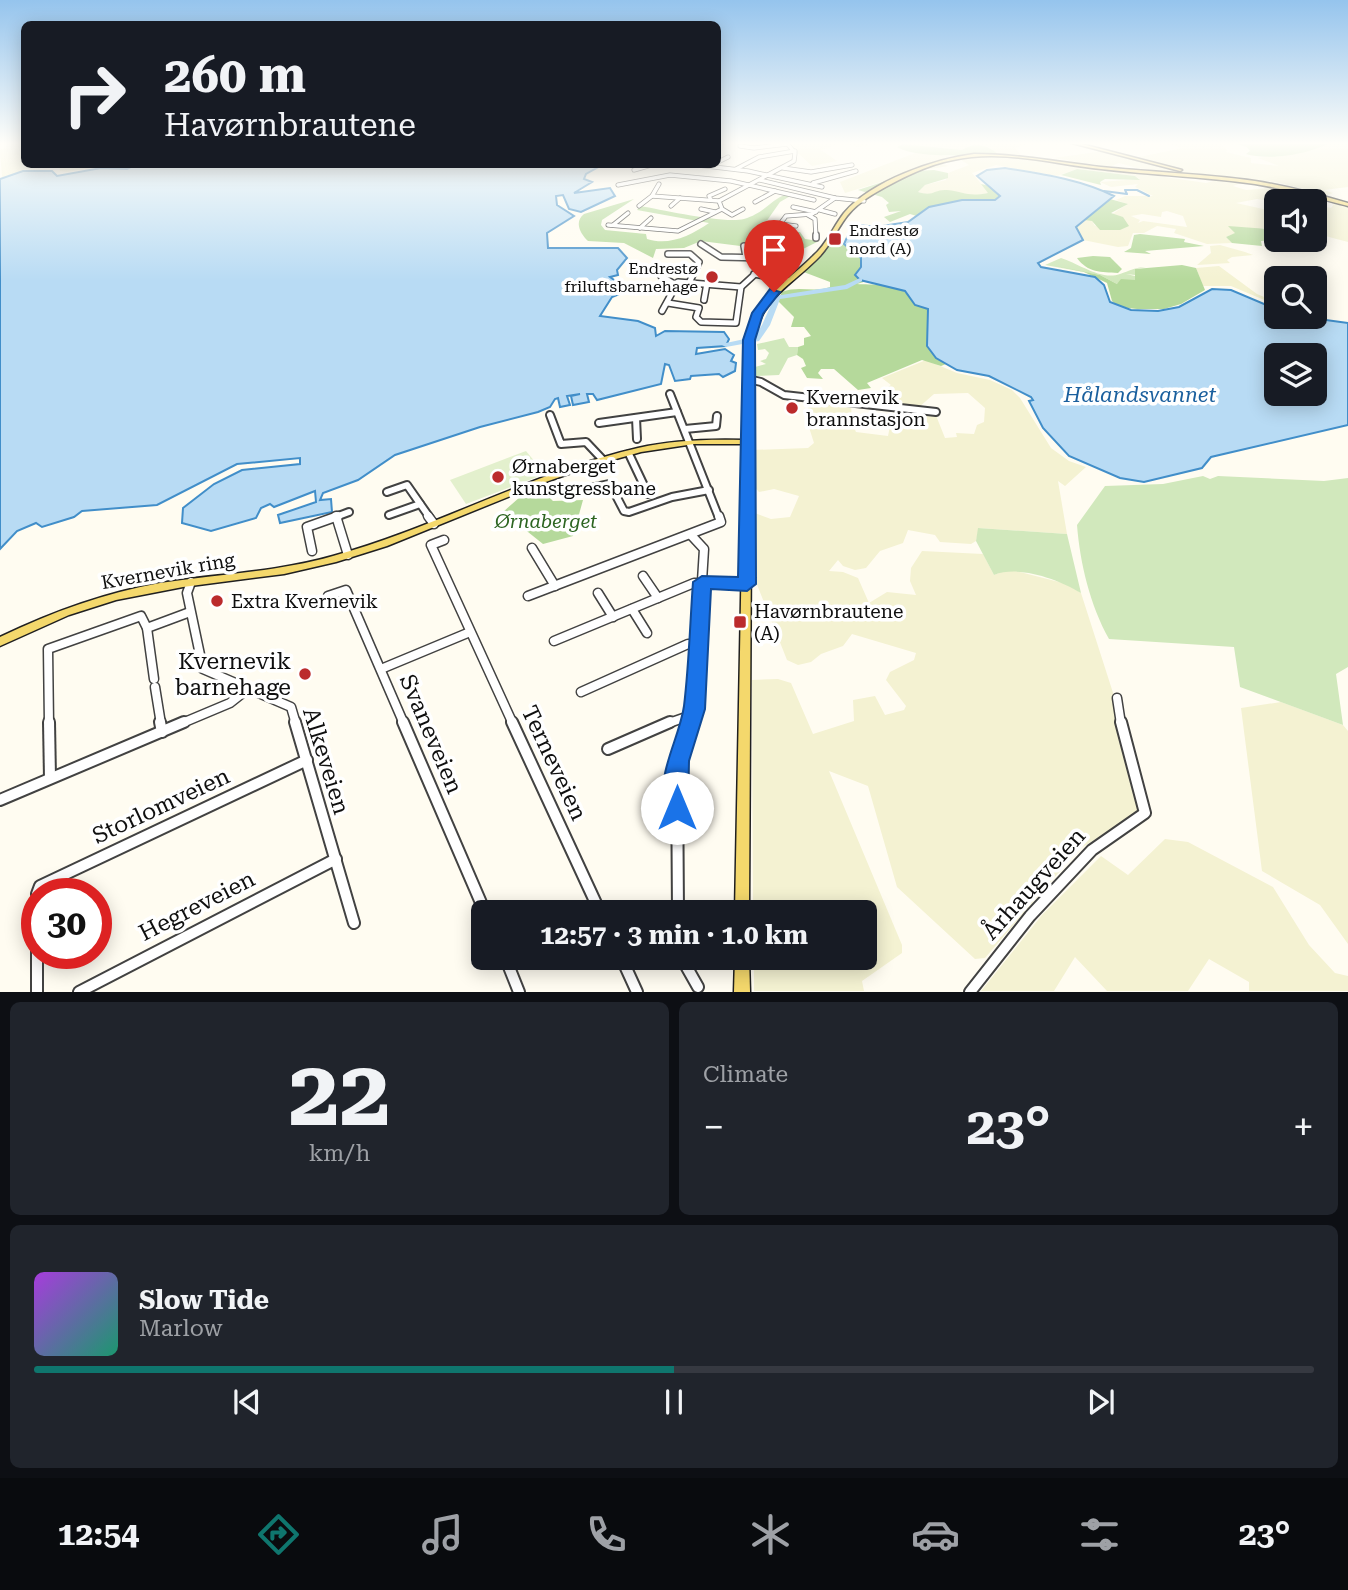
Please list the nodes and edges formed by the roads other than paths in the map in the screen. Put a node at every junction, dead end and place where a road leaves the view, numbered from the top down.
1 (656, 188) edge
2 (744, 188) edge
3 (764, 188) edge
4 (794, 188) edge
5 (885, 188) edge
6 (1284, 188) edge
7 (724, 189) dead end
8 (775, 191) junction
9 (652, 196) junction
10 (680, 198) junction
11 (835, 198) junction
12 (712, 200) junction
13 (814, 200) dead end
14 (719, 201) junction
15 (862, 201) junction
16 (755, 202) dead end
17 (1348, 205) edge
18 (639, 206) dead end
19 (671, 206) dead end
20 (793, 207) dead end
21 (701, 209) dead end
22 (722, 209) junction
23 (743, 209) dead end
24 (818, 211) junction
25 (715, 212) junction
26 (779, 212) dead end
27 (628, 214) dead end
28 (835, 214) dead end
29 (808, 215) junction
30 (786, 216) junction
31 (651, 218) dead end
32 (678, 223) dead end
33 (780, 224) junction
34 (796, 226) dead end
35 (687, 227) junction
36 (640, 228) junction
37 (775, 231) dead end
38 (816, 238) dead end
39 (701, 244) dead end
40 (744, 246) dead end
41 (668, 254) dead end
42 (746, 257) junction
43 (667, 268) dead end
44 (695, 271) junction
45 (754, 274) junction
46 (660, 276) dead end
47 (690, 281) junction
48 (785, 281) junction
49 (707, 283) junction
50 (674, 284) junction
51 (741, 287) junction
52 (704, 300) dead end
53 (667, 303) junction
54 (662, 311) dead end
55 (748, 379) junction
56 (670, 394) dead end
57 (677, 412) junction
58 (936, 412) dead end
59 (550, 415) dead end
60 (717, 416) dead end
61 (636, 418) junction
62 (598, 423) dead end
63 (685, 429) junction
64 (637, 439) dead end
65 (748, 442) junction
66 (691, 443) junction
67 (629, 454) junction
68 (603, 460) junction
69 (709, 490) junction
70 (387, 492) dead end
71 (572, 492) dead end
72 (648, 494) dead end
73 (419, 504) junction
74 (349, 512) dead end
75 (389, 514) dead end
76 (336, 516) junction
77 (434, 524) junction
78 (691, 535) junction
79 (443, 540) dead end
80 (532, 548) dead end
81 (312, 551) dead end
82 (348, 555) junction
83 (643, 576) dead end
84 (191, 582) junction
85 (702, 582) junction
86 (747, 584) junction
87 (555, 586) junction
88 (598, 593) dead end
89 (328, 596) dead end
90 (528, 596) dead end
91 (658, 598) junction
92 (632, 609) junction
93 (190, 612) junction
94 (613, 617) junction
95 (147, 628) junction
96 (470, 632) junction
97 (648, 633) dead end
98 (554, 641) dead end
99 (0, 642) edge
100 (698, 644) junction
101 (381, 669) junction
102 (249, 688) junction
103 (581, 692) dead end
104 (1117, 698) dead end
105 (692, 715) junction
106 (162, 732) junction
107 (608, 749) dead end
108 (307, 760) junction
109 (50, 778) junction
110 (0, 800) edge
111 (336, 859) junction
112 (57, 878) edge
113 (480, 900) edge
114 (594, 900) edge
115 (678, 900) edge
116 (742, 900) edge
117 (354, 923) dead end
118 (37, 969) edge
119 (510, 970) edge
120 (627, 970) edge
121 (688, 970) edge
122 (742, 970) edge
123 (698, 987) dead end
124 (37, 992) edge
125 (79, 992) edge
126 (519, 992) edge
127 (637, 992) edge
128 (742, 992) edge
129 (970, 992) edge

1 - 9 street
2 - 14 street
3 - 8 street
4 - 11 street
5 - 15 main road
6 - 17 main road
7 - 12 street
8 - 13 street
8 - 16 street
9 - 10 street
9 - 18 street
10 - 12 street
10 - 19 street
11 - 15 street
11 - 24 street
12 - 14 street
14 - 22 street
15 - 48 main road
20 - 24 street
21 - 25 street
22 - 23 street
22 - 25 street
24 - 28 street
24 - 29 street
25 - 35 street
26 - 30 street
27 - 36 street
29 - 30 street
29 - 38 street
30 - 33 street
31 - 36 street
32 - 35 street
33 - 34 street
33 - 37 street
35 - 36 street
39 - 42 street
40 - 42 street
41 - 44 street
42 - 45 street
43 - 44 street
44 - 47 street
45 - 48 street
45 - 51 street
46 - 50 street
47 - 49 street
47 - 50 street
48 - 55 main road
49 - 51 street
49 - 52 street
50 - 53 street
51 - 53 street
53 - 54 street
55 - 58 street
55 - 65 main road
56 - 57 street
57 - 61 street
57 - 63 street
59 - 68 street
60 - 63 street
61 - 62 street
61 - 64 street
63 - 66 street
65 - 66 main road, Kvernevik ring
65 - 86 main road
66 - 67 main road, Kvernevik ring
66 - 69 street
67 - 68 main road, Kvernevik ring
67 - 72 street
68 - 77 main road, Kvernevik ring
69 - 71 street
69 - 78 street
70 - 73 street
73 - 75 street
73 - 77 street
74 - 76 street
76 - 81 street
76 - 82 street
77 - 82 main road, Kvernevik ring
78 - 85 street
78 - 87 street
79 - 96 street, Terneveien
80 - 87 street
82 - 84 main road, Kvernevik ring
83 - 91 street
84 - 93 street, Alkeveien
84 - 99 main road, Kvernevik ring
85 - 86 street
85 - 91 street
85 - 100 street
86 - 116 main road
87 - 90 street
88 - 94 street
89 - 101 street, Svaneveien
91 - 92 street
92 - 94 street
92 - 97 street
93 - 95 street
93 - 102 street, Alkeveien
94 - 98 street
95 - 106 street
95 - 109 street
96 - 101 street
96 - 114 street, Terneveien
100 - 103 street
100 - 105 street
101 - 113 street, Svaneveien
102 - 106 street
102 - 108 street, Alkeveien
104 - 129 street, Århaugveien
105 - 107 street
105 - 115 street
106 - 109 street
108 - 111 street, Alkeveien
108 - 112 street, Storlomveien
109 - 110 street
111 - 117 street, Alkeveien
111 - 125 street, Hegreveien
118 - 124 street
119 - 126 street
120 - 127 street
121 - 123 street
122 - 128 main road

